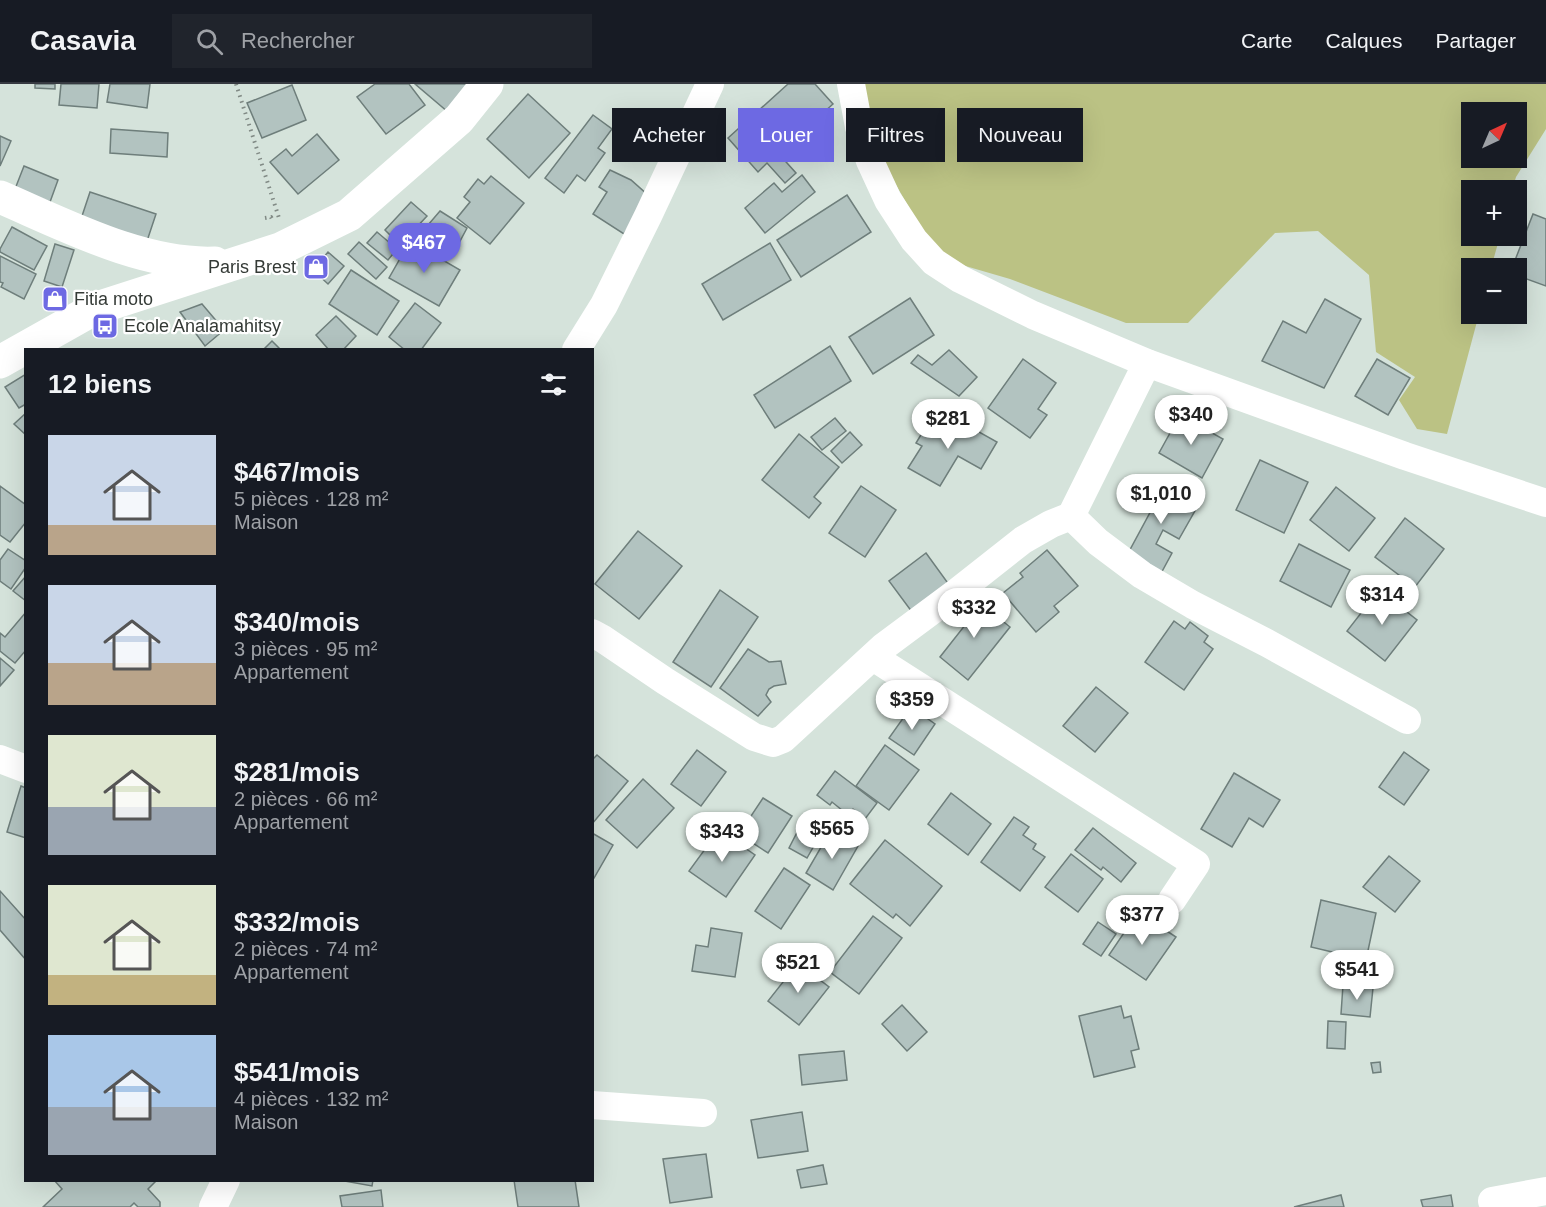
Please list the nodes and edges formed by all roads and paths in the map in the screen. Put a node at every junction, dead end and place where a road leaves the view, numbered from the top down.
1 (236, 84) edge
2 (487, 84) edge
3 (710, 84) edge
4 (851, 84) edge
5 (0, 197) edge
6 (265, 218) dead end
7 (281, 224) dead end
8 (275, 225) dead end
9 (238, 262) junction
10 (24, 348) edge
11 (25, 348) edge
12 (577, 348) edge
13 (0, 362) edge
14 (1147, 363) junction
15 (1546, 503) edge
16 (1071, 516) junction
17 (594, 634) edge
18 (873, 657) junction
19 (1407, 720) dead end
20 (0, 759) edge
21 (24, 768) edge
22 (1172, 900) dead end
23 (594, 1105) edge
24 (703, 1113) dead end
25 (225, 1182) edge
26 (1546, 1191) edge
27 (1492, 1201) dead end
28 (213, 1207) edge

1 - 7 path
2 - 9 main road
3 - 12 street
4 - 14 street
5 - 9 main road
6 - 8 path
9 - 11 main road
10 - 13 main road
14 - 15 street
14 - 16 street
16 - 18 street
16 - 19 street
17 - 18 street
18 - 22 street
20 - 21 street
23 - 24 street
25 - 28 street
26 - 27 street

